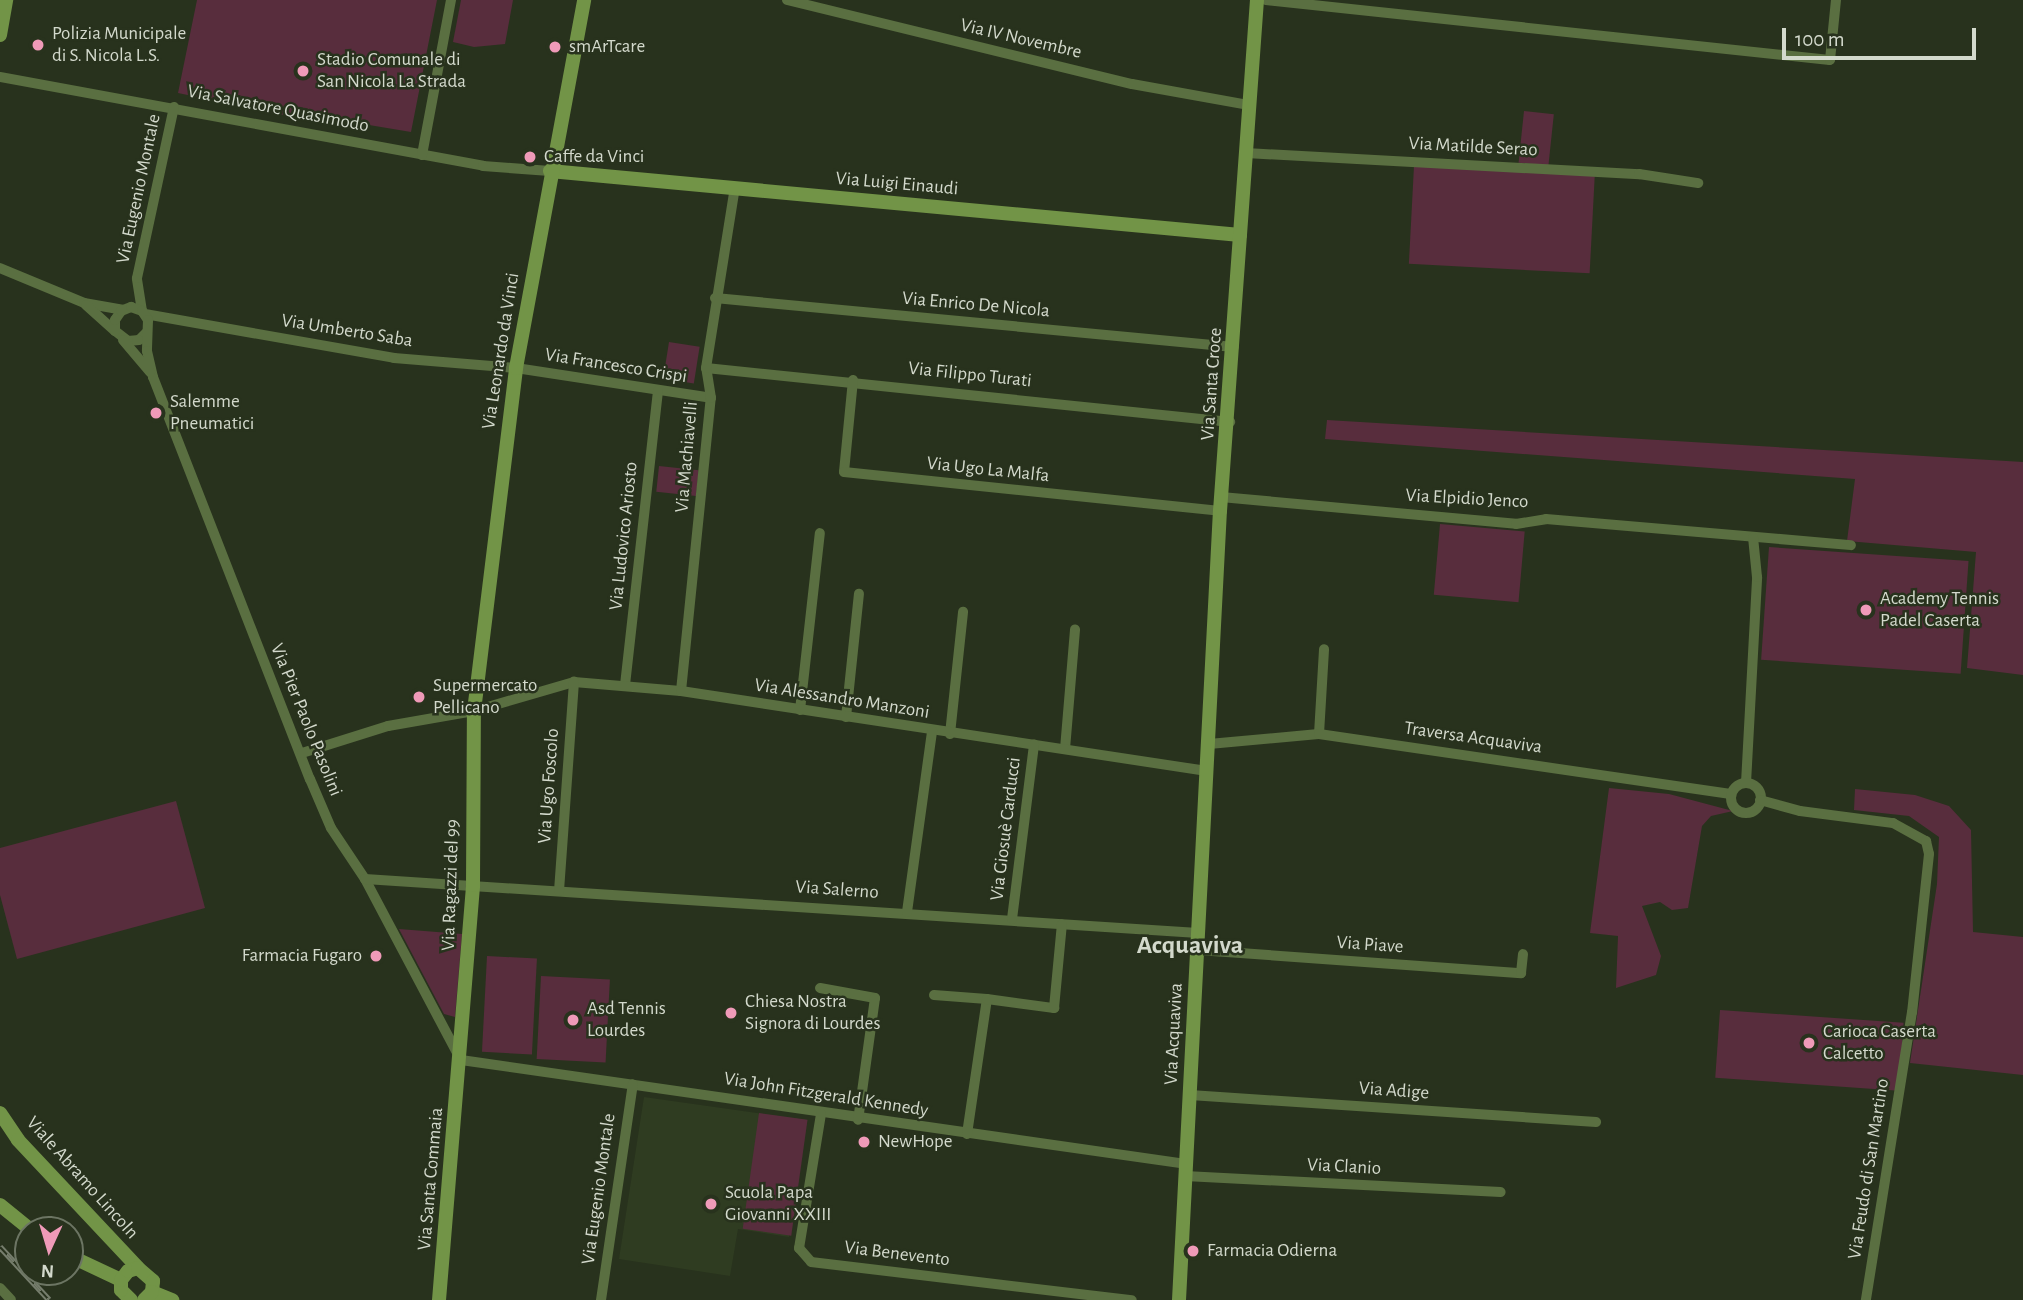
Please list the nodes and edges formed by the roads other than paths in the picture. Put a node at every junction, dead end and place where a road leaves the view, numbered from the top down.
1 (6, 0) edge
2 (451, 0) edge
3 (584, 0) edge
4 (787, 0) edge
5 (1257, 0) edge
6 (1266, 0) edge
7 (1836, 0) edge
8 (0, 35) edge
9 (0, 77) edge
10 (1249, 105) junction
11 (174, 107) junction
12 (1245, 153) junction
13 (422, 155) junction
14 (550, 171) junction
15 (1698, 183) dead end
16 (735, 187) junction
17 (1240, 235) junction
18 (0, 268) edge
19 (137, 278) junction
20 (715, 298) junction
21 (84, 303) junction
22 (124, 309) junction
23 (143, 313) junction
24 (174, 320) junction
25 (148, 330) junction
26 (119, 335) junction
27 (1234, 347) junction
28 (516, 368) junction
29 (706, 368) junction
30 (153, 377) junction
31 (853, 380) junction
32 (658, 391) junction
33 (711, 398) junction
34 (1230, 422) junction
35 (1221, 504) junction
36 (820, 533) dead end
37 (1753, 537) junction
38 (1851, 545) dead end
39 (859, 594) dead end
40 (963, 612) dead end
41 (1074, 629) dead end
42 (1324, 649) dead end
43 (574, 682) junction
44 (625, 685) junction
45 (681, 691) junction
46 (800, 710) junction
47 (474, 711) junction
48 (846, 717) junction
49 (932, 731) junction
50 (950, 734) junction
51 (1319, 734) junction
52 (1034, 744) junction
53 (1209, 744) junction
54 (1065, 749) junction
55 (302, 753) junction
56 (1207, 771) junction
57 (1746, 783) junction
58 (1731, 794) junction
59 (1760, 800) junction
60 (365, 879) junction
61 (473, 885) junction
62 (559, 891) junction
63 (907, 912) junction
64 (1012, 919) junction
65 (1062, 924) junction
66 (1198, 933) junction
67 (1198, 950) junction
68 (1523, 954) dead end
69 (820, 988) dead end
70 (934, 995) dead end
71 (987, 999) junction
72 (461, 1060) junction
73 (633, 1084) junction
74 (1190, 1095) junction
75 (0, 1113) edge
76 (821, 1114) junction
77 (858, 1120) junction
78 (1596, 1122) dead end
79 (0, 1123) edge
80 (967, 1134) junction
81 (18, 1140) junction
82 (1186, 1170) junction
83 (1501, 1192) dead end
84 (0, 1205) edge
85 (14, 1216) edge
86 (84, 1263) edge
87 (138, 1268) junction
88 (121, 1280) junction
89 (0, 1288) edge
90 (148, 1296) edge
91 (11, 1300) edge
92 (131, 1300) edge
93 (172, 1300) edge
94 (439, 1300) edge
95 (601, 1300) edge
96 (1132, 1300) edge
97 (1179, 1300) edge
98 (1866, 1300) edge

1 - 8 street
2 - 13 street
3 - 14 street, Via Leonardo da Vinci
4 - 10 street, Via IV Novembre
5 - 10 street, Via Santa Croce
6 - 7 street
9 - 11 street, Via Salvatore Quasimodo
10 - 12 street, Via Santa Croce
11 - 13 street, Via Salvatore Quasimodo
11 - 19 street, Via Eugenio Montale
12 - 15 street, Via Matilde Serao
12 - 17 street, Via Santa Croce
13 - 14 street, Via Salvatore Quasimodo
14 - 16 street, Via Luigi Einaudi
14 - 28 street, Via Leonardo da Vinci
16 - 17 street, Via Luigi Einaudi
16 - 20 street, Via Machiavelli
17 - 27 street, Via Santa Croce
18 - 21 street, Via Pier Paolo Pasolini
19 - 22 street, Via Eugenio Montale
19 - 23 street, Via Eugenio Montale
20 - 27 street, Via Enrico De Nicola
20 - 29 street, Via Machiavelli
21 - 22 street, Via Pier Paolo Pasolini
21 - 26 street, Via Pier Paolo Pasolini
22 - 23 street
22 - 26 street
23 - 24 street, Via Umberto Saba
23 - 25 street
24 - 25 street, Via Umberto Saba
24 - 28 street, Via Umberto Saba
25 - 26 street
25 - 30 street, Via Pier Paolo Pasolini
26 - 30 street, Via Pier Paolo Pasolini
27 - 34 street, Via Santa Croce
28 - 32 street, Via Francesco Crispi
28 - 47 street, Via Leonardo da Vinci
29 - 31 street, Via Filippo Turati
29 - 33 street, Via Machiavelli
30 - 55 street, Via Pier Paolo Pasolini
31 - 34 street, Via Filippo Turati
31 - 35 street, Via Ugo La Malfa
32 - 33 street, Via Francesco Crispi
32 - 44 street, Via Ludovico Ariosto
33 - 45 street, Via Machiavelli
34 - 35 street, Via Santa Croce
35 - 37 street, Via Elpidio Jenco
35 - 53 street, Via Santa Croce
36 - 46 street
37 - 38 street, Via Elpidio Jenco
37 - 57 street
39 - 48 street
40 - 50 street
41 - 54 street
42 - 51 street
43 - 44 street, Via Alessandro Manzoni
43 - 47 street, Via Alessandro Manzoni
43 - 62 street, Via Ugo Foscolo
44 - 45 street, Via Alessandro Manzoni
45 - 46 street, Via Alessandro Manzoni
46 - 48 street, Via Alessandro Manzoni
47 - 55 street, Via Alessandro Manzoni
47 - 61 street, Via Ragazzi del 99
48 - 49 street, Via Alessandro Manzoni
49 - 50 street, Via Alessandro Manzoni
49 - 63 street
50 - 52 street, Via Alessandro Manzoni
51 - 53 street, Traversa Acquaviva
51 - 58 street, Traversa Acquaviva
52 - 54 street, Via Alessandro Manzoni
52 - 64 street, Via Giosuè Carducci
53 - 56 street, Via Santa Croce
54 - 56 street, Via Alessandro Manzoni
55 - 60 street, Via Pier Paolo Pasolini
56 - 66 street, Via Acquaviva
57 - 58 street
57 - 59 street
58 - 59 street
59 - 98 street, Via Feudo di San Martino
60 - 61 street, Via Salerno
60 - 72 street, Via Pier Paolo Pasolini
61 - 62 street, Via Salerno
61 - 72 street, Via Ragazzi del 99
62 - 63 street, Via Salerno
63 - 64 street, Via Salerno
64 - 65 street, Via Salerno
65 - 66 street, Via Salerno
65 - 71 street
66 - 67 street, Via Acquaviva
67 - 68 street, Via Piave
67 - 74 street, Via Acquaviva
69 - 77 street
70 - 71 street
71 - 80 street
72 - 73 street, Via John Fitzgerald Kennedy
72 - 94 street, Via Santa Commaia
73 - 76 street, Via John Fitzgerald Kennedy
73 - 95 street, Via Eugenio Montale
74 - 78 street, Via Adige
74 - 82 street, Via Acquaviva
75 - 81 street, Viale Abramo Lincoln
76 - 77 street, Via John Fitzgerald Kennedy
76 - 96 street, Via Benevento
77 - 80 street, Via John Fitzgerald Kennedy
79 - 81 street
80 - 82 street, Via John Fitzgerald Kennedy
81 - 87 street, Viale Abramo Lincoln
82 - 83 street, Via Clanio
82 - 97 street, Via Acquaviva
84 - 85 street
86 - 88 street
87 - 88 street
87 - 90 street, Viale Abramo Lincoln
88 - 92 street
89 - 91 street
90 - 93 street

